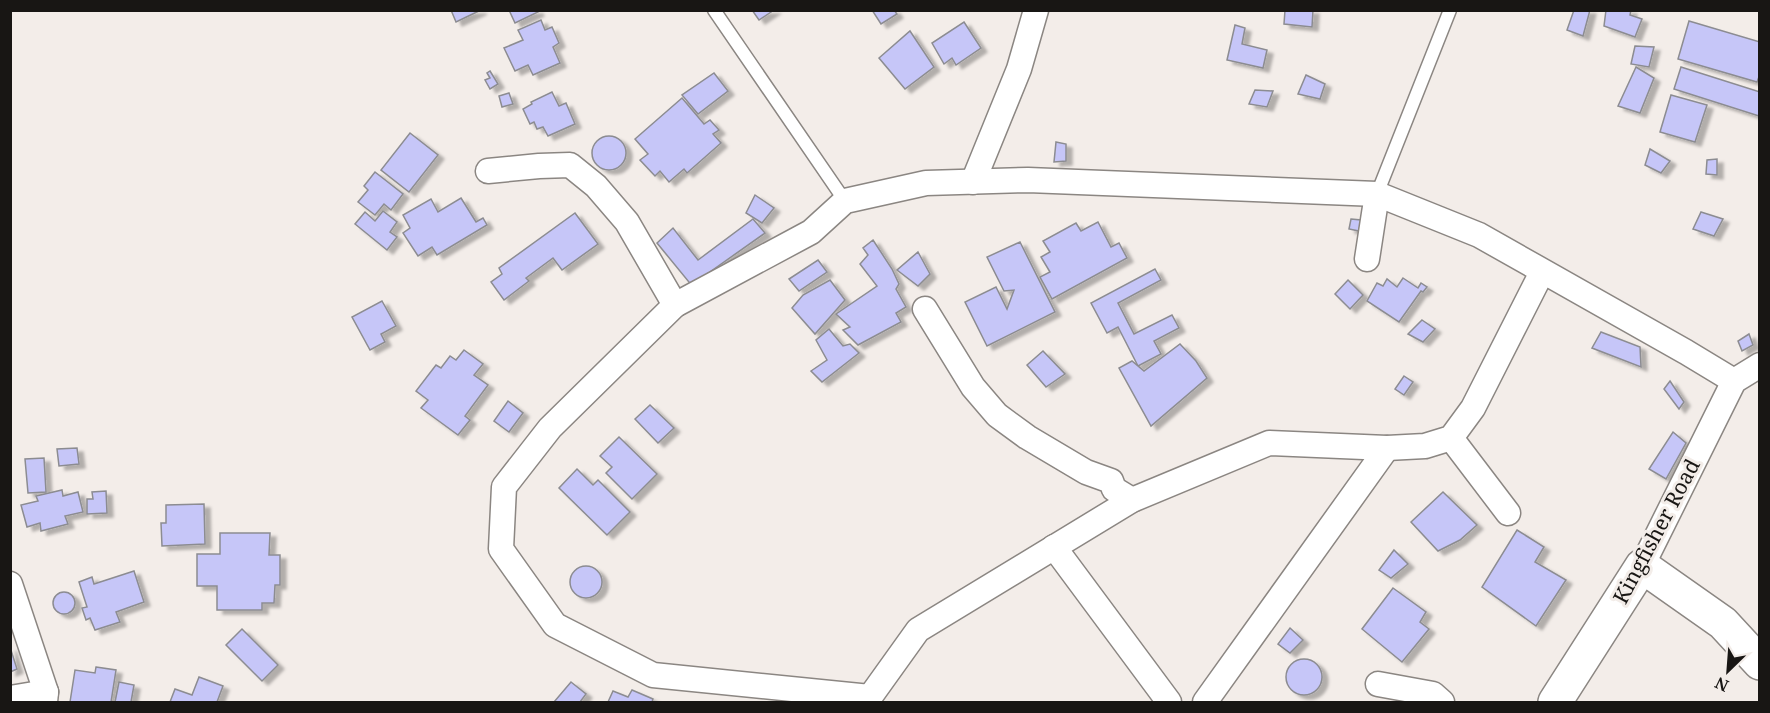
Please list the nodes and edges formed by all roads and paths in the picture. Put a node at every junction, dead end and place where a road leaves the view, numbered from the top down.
1 (714, 10) edge
2 (1036, 10) edge
3 (1450, 10) edge
4 (488, 171) dead end
5 (973, 182) junction
6 (1377, 194) junction
7 (845, 201) junction
8 (1367, 259) dead end
9 (1542, 272) junction
10 (675, 305) junction
11 (925, 309) dead end
12 (1760, 365) edge
13 (1734, 381) junction
14 (1451, 438) junction
15 (1387, 448) junction
16 (1132, 500) junction
17 (1508, 513) dead end
18 (1054, 547) junction
19 (1642, 566) junction
20 (10, 584) edge
21 (1760, 663) edge
22 (1378, 684) dead end
23 (45, 697) edge
24 (10, 698) edge
25 (870, 700) edge
26 (1169, 702) edge
27 (1204, 702) edge
28 (1442, 702) edge
29 (1555, 702) edge

1 - 7 lane
2 - 5 street
3 - 6 lane
4 - 10 street
5 - 6 street
5 - 7 street
6 - 8 street
6 - 9 street
7 - 10 street
9 - 13 street
9 - 14 street
10 - 25 street
11 - 16 street
12 - 13 street
13 - 19 street, Kingfisher Road
14 - 15 street
14 - 17 street
15 - 16 street
15 - 27 street
16 - 18 street
18 - 25 street
18 - 26 street
19 - 21 street
19 - 29 street, Kingfisher Road
20 - 23 street
22 - 28 street
23 - 24 street

